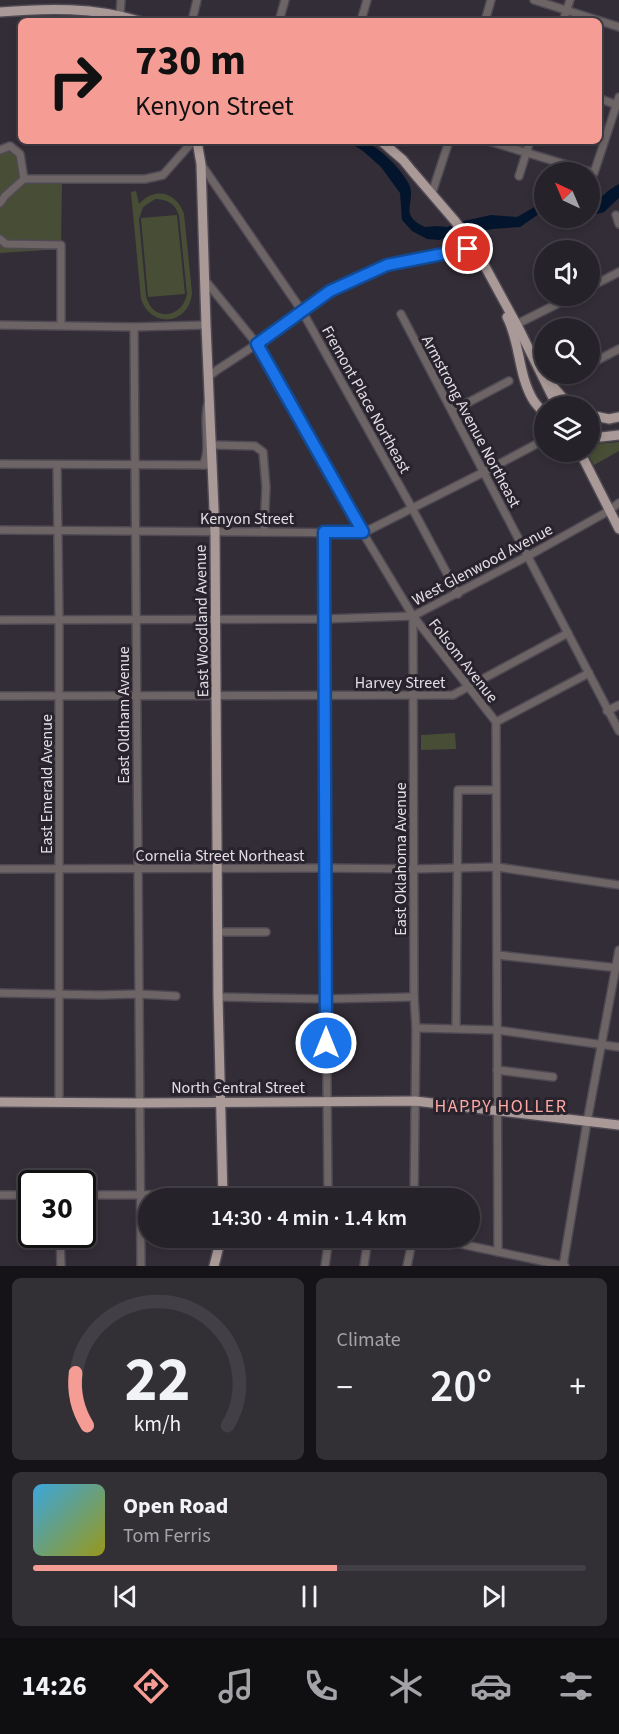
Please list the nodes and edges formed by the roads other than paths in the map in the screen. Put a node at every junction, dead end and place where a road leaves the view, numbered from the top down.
1 (121, 0) edge
2 (197, 0) edge
3 (285, 0) edge
4 (367, 0) edge
5 (491, 0) edge
6 (534, 0) edge
7 (570, 0) edge
8 (47, 5) edge
9 (566, 10) junction
10 (0, 12) edge
11 (120, 15) junction
12 (130, 18) edge
13 (193, 18) edge
14 (280, 18) edge
15 (362, 18) edge
16 (486, 18) edge
17 (564, 18) edge
18 (591, 18) edge
19 (602, 22) edge
20 (619, 27) edge
21 (602, 99) edge
22 (618, 101) edge
23 (192, 144) edge
24 (196, 144) edge
25 (384, 144) edge
26 (448, 144) edge
27 (498, 144) edge
28 (529, 144) edge
29 (0, 150) edge
30 (526, 153) junction
31 (201, 164) junction
32 (519, 176) dead end
33 (24, 179) junction
34 (432, 193) junction
35 (0, 202) edge
36 (616, 215) dead end
37 (619, 224) edge
38 (0, 239) edge
39 (476, 248) junction
40 (619, 272) edge
41 (204, 279) junction
42 (600, 282) edge
43 (496, 286) junction
44 (553, 306) edge
45 (302, 311) junction
46 (401, 314) dead end
47 (517, 324) junction
48 (0, 325) edge
49 (61, 325) junction
50 (206, 325) junction
51 (134, 327) junction
52 (257, 344) junction
53 (619, 349) edge
54 (600, 359) edge
55 (534, 360) edge
56 (521, 364) junction
57 (208, 377) junction
58 (509, 381) dead end
59 (551, 384) edge
60 (561, 396) edge
61 (209, 398) junction
62 (534, 401) edge
63 (452, 411) junction
64 (619, 417) edge
65 (600, 418) edge
66 (619, 435) edge
67 (600, 437) edge
68 (212, 445) junction
69 (534, 446) edge
70 (585, 462) edge
71 (0, 464) edge
72 (57, 465) junction
73 (135, 465) junction
74 (208, 465) junction
75 (484, 472) junction
76 (619, 503) edge
77 (412, 508) junction
78 (609, 510) junction
79 (619, 528) edge
80 (0, 531) edge
81 (58, 531) junction
82 (135, 531) junction
83 (215, 532) junction
84 (264, 532) junction
85 (324, 532) junction
86 (363, 532) junction
87 (528, 556) junction
88 (458, 594) junction
89 (413, 616) junction
90 (59, 619) junction
91 (324, 619) junction
92 (0, 620) edge
93 (136, 620) junction
94 (216, 620) junction
95 (568, 633) junction
96 (589, 673) junction
97 (468, 687) junction
98 (325, 695) junction
99 (414, 695) junction
100 (0, 696) edge
101 (59, 696) junction
102 (137, 696) junction
103 (217, 696) junction
104 (619, 705) edge
105 (607, 711) junction
106 (496, 722) junction
107 (619, 731) edge
108 (496, 790) junction
109 (497, 867) junction
110 (138, 868) junction
111 (217, 868) junction
112 (325, 868) junction
113 (457, 868) junction
114 (0, 869) edge
115 (59, 869) junction
116 (414, 869) junction
117 (619, 885) edge
118 (218, 932) junction
119 (266, 932) dead end
120 (619, 950) edge
121 (497, 955) junction
122 (617, 968) edge
123 (0, 993) edge
124 (59, 994) junction
125 (138, 994) junction
126 (176, 996) dead end
127 (218, 997) junction
128 (414, 998) junction
129 (326, 999) junction
130 (416, 1028) junction
131 (456, 1028) junction
132 (497, 1030) junction
133 (602, 1045) junction
134 (619, 1047) edge
135 (497, 1070) junction
136 (553, 1077) dead end
137 (221, 1101) junction
138 (415, 1101) junction
139 (0, 1102) edge
140 (59, 1102) junction
141 (326, 1102) junction
142 (140, 1103) junction
143 (497, 1111) junction
144 (587, 1122) junction
145 (619, 1125) edge
146 (141, 1188) edge
147 (223, 1188) edge
148 (332, 1188) edge
149 (414, 1188) edge
150 (0, 1195) edge
151 (18, 1195) edge
152 (96, 1195) edge
153 (138, 1195) edge
154 (60, 1248) edge
155 (141, 1248) edge
156 (218, 1248) edge
157 (328, 1248) edge
158 (367, 1248) edge
159 (411, 1248) edge
160 (479, 1248) edge
161 (498, 1252) junction
162 (61, 1266) edge
163 (141, 1266) edge
164 (214, 1266) edge
165 (325, 1266) edge
166 (364, 1266) edge
167 (407, 1266) edge
168 (563, 1266) edge

1 - 11 street
2 - 13 street
3 - 14 street
4 - 15 street
5 - 16 street
6 - 9 street
7 - 9 street
8 - 10 main road
8 - 11 main road
9 - 17 street
9 - 18 street
11 - 12 main road
19 - 20 street
21 - 22 street
22 - 30 street
23 - 33 street
24 - 31 main road, East Woodland Avenue
25 - 34 main road
26 - 34 street
27 - 30 street
28 - 30 street
29 - 33 street
30 - 32 street
31 - 41 main road, East Woodland Avenue
31 - 45 street, Fremont Place Northeast
33 - 35 street
34 - 39 main road
36 - 37 street
38 - 49 street
39 - 43 main road
39 - 45 street
40 - 42 street
41 - 50 main road, East Woodland Avenue
41 - 52 street, Folsom Avenue
43 - 47 main road
43 - 56 main road
44 - 47 street
45 - 52 street
45 - 77 street, Fremont Place Northeast
46 - 63 street, Armstrong Avenue Northeast
47 - 55 main road
47 - 56 main road
48 - 49 street
49 - 51 street
50 - 51 street
50 - 57 main road, East Woodland Avenue
51 - 73 street, East Oldham Avenue
52 - 57 street
52 - 86 street, Folsom Avenue
53 - 54 street
56 - 62 main road
57 - 61 main road, East Woodland Avenue
58 - 63 street
59 - 60 main road
61 - 68 main road, East Woodland Avenue
61 - 74 street
63 - 75 street, Armstrong Avenue Northeast
64 - 65 main road
66 - 67 main road
68 - 74 main road, East Woodland Avenue
68 - 84 street
69 - 75 street, Kenyon Street
70 - 78 main road
71 - 72 street
72 - 73 street
72 - 81 street, East Emerald Avenue
73 - 74 street
73 - 82 street, East Oldham Avenue
74 - 83 main road, East Woodland Avenue
75 - 77 street, Kenyon Street
75 - 87 street, Armstrong Avenue Northeast
76 - 78 street, West Glenwood Avenue
77 - 86 street, Kenyon Street
77 - 88 street, Fremont Place Northeast
78 - 79 main road
78 - 87 street, West Glenwood Avenue
80 - 81 street, Kenyon Street
81 - 82 street, Kenyon Street
81 - 90 street, East Emerald Avenue
82 - 83 street, Kenyon Street
82 - 93 street, East Oldham Avenue
83 - 84 street, Kenyon Street
83 - 94 main road, East Woodland Avenue
84 - 85 street, Kenyon Street
85 - 86 street, Kenyon Street
85 - 91 street
86 - 89 street, Folsom Avenue
87 - 88 street, West Glenwood Avenue
87 - 95 street, Armstrong Avenue Northeast
88 - 89 street, West Glenwood Avenue
89 - 91 street, West Glenwood Avenue
89 - 97 street, Folsom Avenue
89 - 99 street, East Oklahoma Avenue
90 - 92 street, West Glenwood Avenue
90 - 93 street, West Glenwood Avenue
90 - 101 street, East Emerald Avenue
91 - 94 street, West Glenwood Avenue
91 - 98 street
93 - 94 street, West Glenwood Avenue
93 - 102 street, East Oldham Avenue
94 - 103 main road, East Woodland Avenue
95 - 96 street, Armstrong Avenue Northeast
95 - 97 street, Harvey Street
96 - 105 street, Armstrong Avenue Northeast
96 - 106 street
97 - 99 street, Harvey Street
97 - 106 street, Folsom Avenue
98 - 99 street, Harvey Street
98 - 103 street, Harvey Street
98 - 112 street
99 - 116 street, East Oklahoma Avenue
100 - 101 street, Harvey Street
101 - 102 street, Harvey Street
101 - 115 street, East Emerald Avenue
102 - 103 street, Harvey Street
102 - 110 street, East Oldham Avenue
103 - 111 main road, East Woodland Avenue
104 - 105 street
105 - 107 street, Armstrong Avenue Northeast
106 - 108 street
108 - 109 street
108 - 113 street
109 - 113 street, Cornelia Street Northeast
109 - 117 street, Cornelia Street Northeast
109 - 121 street
110 - 111 street, Cornelia Street Northeast
110 - 115 street, Cornelia Street Northeast
110 - 125 street, East Oldham Avenue
111 - 112 street, Cornelia Street Northeast
111 - 118 main road, East Woodland Avenue
112 - 116 street, Cornelia Street Northeast
112 - 129 street
113 - 116 street, Cornelia Street Northeast
113 - 131 street
114 - 115 street, Cornelia Street Northeast
115 - 124 street, East Emerald Avenue
116 - 128 street, East Oklahoma Avenue
118 - 119 street
118 - 127 main road, East Woodland Avenue
120 - 122 street
121 - 122 street
121 - 132 street
122 - 133 street
123 - 124 street
124 - 125 street
124 - 140 street, East Emerald Avenue
125 - 126 street
125 - 142 street, East Oldham Avenue
127 - 129 street
127 - 137 main road, East Woodland Avenue
128 - 129 street
128 - 130 street, East Oklahoma Avenue
129 - 141 street
130 - 131 street
130 - 138 street, East Oklahoma Avenue
131 - 132 street
132 - 133 street
132 - 135 street
133 - 134 street
133 - 144 street
135 - 136 street
135 - 143 street
137 - 141 main road, North Central Street
137 - 142 main road, North Central Street
137 - 147 main road, East Woodland Avenue
138 - 141 main road, North Central Street
138 - 143 main road, North Central Street
138 - 149 street, East Oklahoma Avenue
139 - 140 main road, North Central Street
140 - 142 main road, North Central Street
141 - 148 street
142 - 146 street, East Oldham Avenue
143 - 144 main road, North Central Street
143 - 161 street
144 - 145 main road, North Central Street
144 - 168 street
150 - 151 street
152 - 153 street
154 - 162 street
155 - 163 street, East Oldham Avenue
156 - 164 main road
157 - 165 street
158 - 166 street
159 - 167 street
160 - 161 street
161 - 168 street

